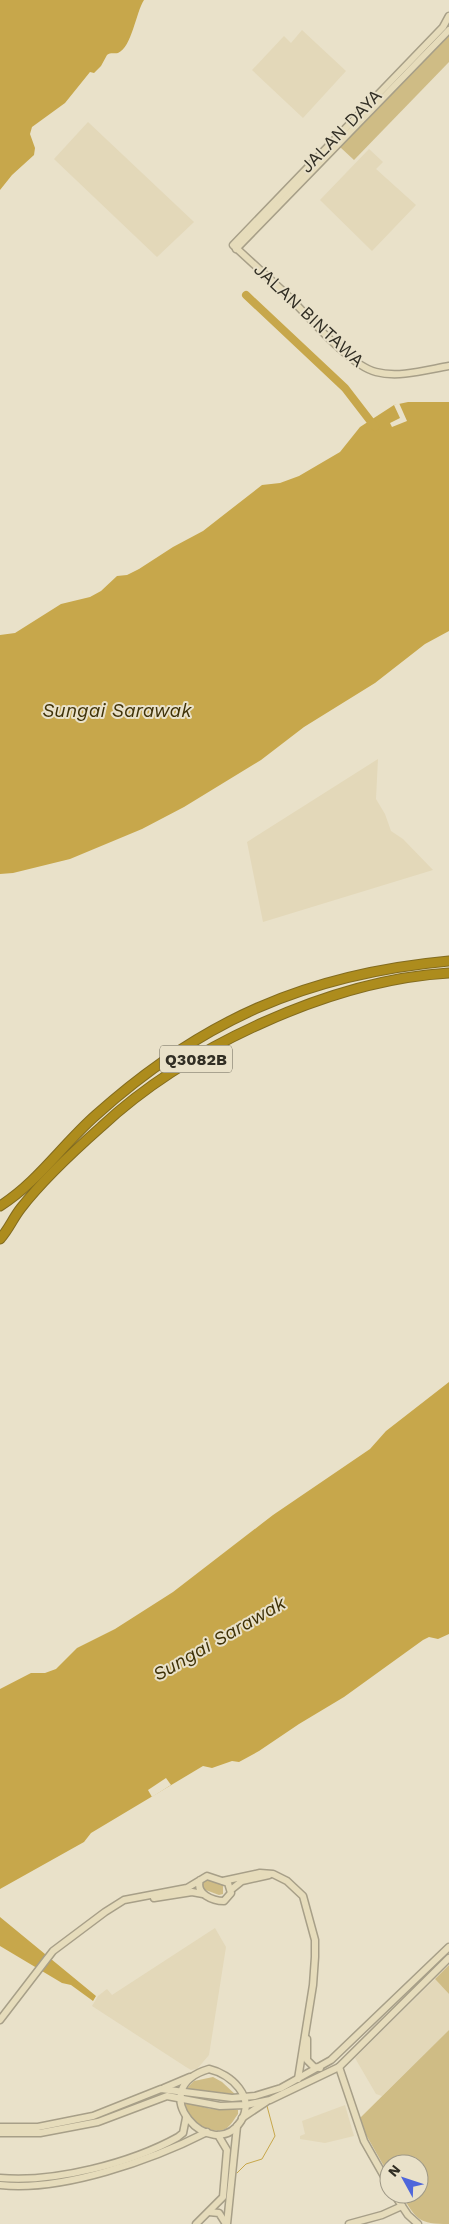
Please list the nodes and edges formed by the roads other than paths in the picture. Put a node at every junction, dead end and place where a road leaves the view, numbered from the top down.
1 (449, 16) edge
2 (449, 30) edge
3 (410, 70) junction
4 (397, 74) junction
5 (234, 247) junction
6 (449, 366) edge
7 (449, 961) edge
8 (449, 972) edge
9 (281, 997) junction
10 (288, 1012) junction
11 (0, 1206) edge
12 (0, 1239) edge
13 (273, 1874) junction
14 (200, 1880) junction
15 (223, 1881) junction
16 (232, 1889) junction
17 (203, 1894) junction
18 (118, 1905) junction
19 (449, 1948) edge
20 (449, 1958) edge
21 (0, 2020) edge
22 (307, 2023) junction
23 (339, 2066) junction
24 (320, 2068) junction
25 (191, 2076) junction
26 (298, 2078) junction
27 (161, 2089) junction
28 (181, 2091) junction
29 (245, 2096) junction
30 (182, 2100) junction
31 (270, 2100) junction
32 (246, 2105) junction
33 (186, 2118) junction
34 (242, 2118) junction
35 (237, 2126) junction
36 (0, 2127) edge
37 (208, 2132) junction
38 (0, 2134) edge
39 (218, 2135) junction
40 (379, 2167) edge
41 (0, 2178) edge
42 (0, 2185) edge
43 (402, 2206) joint
44 (208, 2212) junction
45 (196, 2224) edge
46 (227, 2224) edge
47 (349, 2224) edge
48 (418, 2224) edge

1 - 4 main road, JALAN DAYA
2 - 3 main road, JALAN DAYA
3 - 4 main road
3 - 5 main road, JALAN DAYA
4 - 5 main road, JALAN DAYA
5 - 6 main road, JALAN BINTAWA
7 - 9 highway
8 - 10 highway, Q3082B
9 - 10 highway
9 - 11 highway
10 - 12 highway, Q3082B
13 - 15 main road
13 - 16 main road
13 - 22 main road
14 - 15 main road
14 - 17 main road
14 - 18 main road
15 - 16 main road
16 - 17 main road
17 - 18 main road
18 - 21 main road
19 - 24 main road
20 - 23 main road
22 - 24 main road
22 - 26 main road
23 - 31 main road
23 - 40 main road
24 - 26 main road
25 - 27 main road
25 - 28 main road
25 - 29 main road
26 - 29 main road
27 - 28 main road
27 - 36 main road
28 - 29 main road
28 - 30 main road
29 - 32 main road
30 - 32 main road
30 - 33 main road
30 - 38 main road
31 - 32 main road
31 - 34 main road
32 - 34 main road
33 - 37 main road
33 - 41 main road
34 - 35 main road
35 - 39 main road
35 - 46 main road
37 - 39 main road
37 - 42 main road
39 - 44 main road
43 - 47 main road
43 - 48 main road
44 - 45 main road
44 - 46 main road

